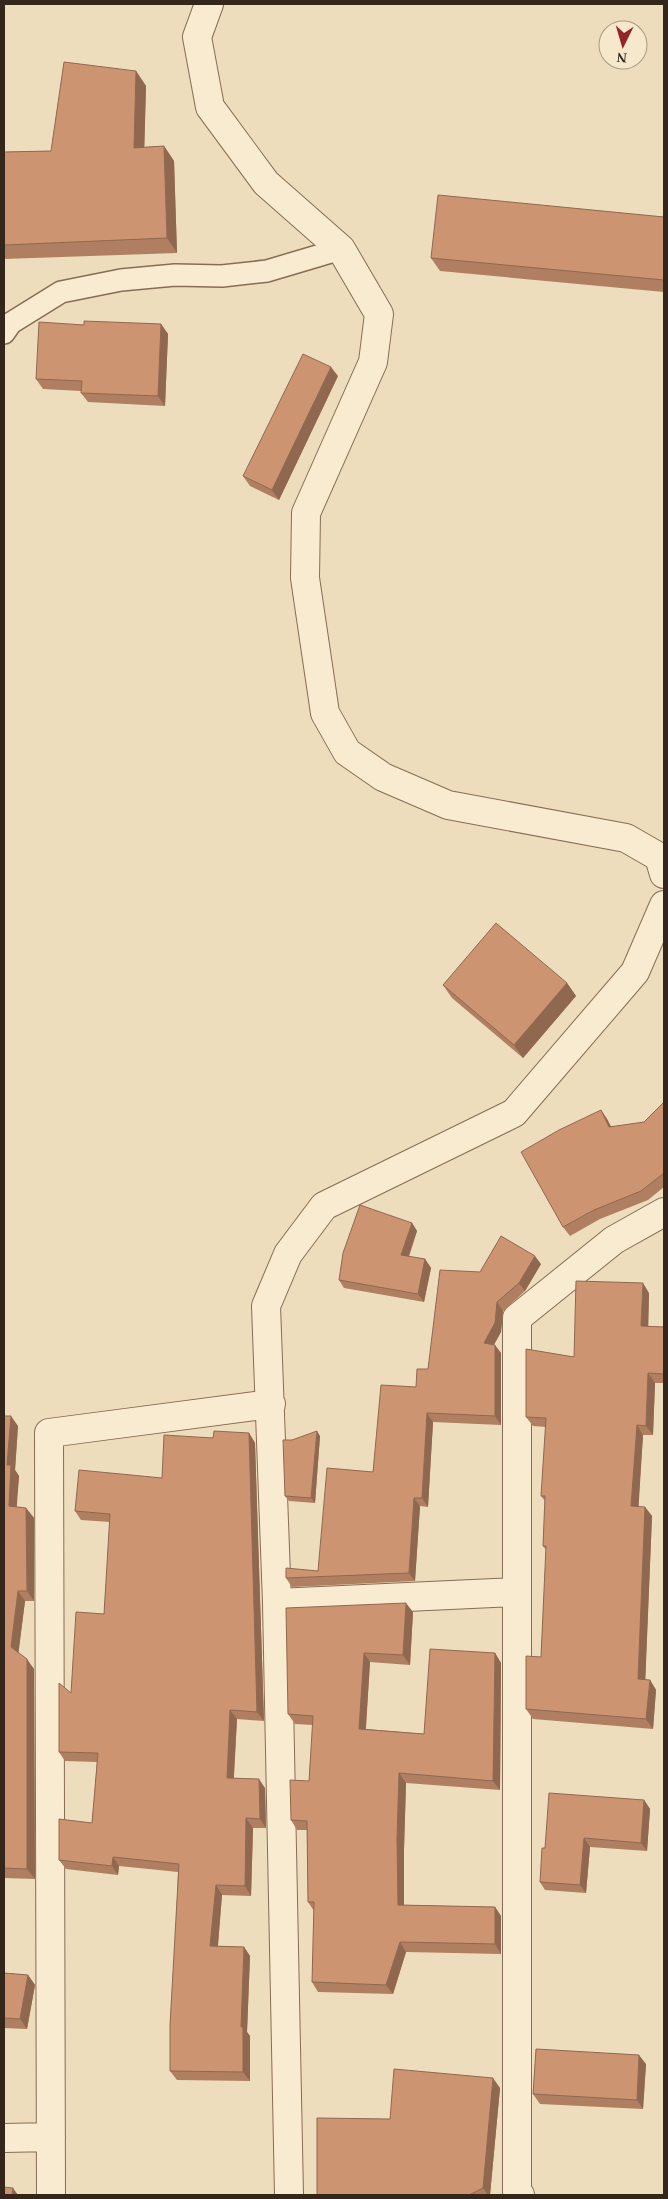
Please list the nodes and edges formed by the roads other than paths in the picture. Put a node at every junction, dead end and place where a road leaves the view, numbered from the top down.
1 (209, 4) edge
2 (341, 249) junction
3 (4, 334) edge
4 (664, 874) edge
5 (664, 905) edge
6 (664, 1212) edge
7 (271, 1404) junction
8 (516, 1592) junction
9 (277, 1603) junction
10 (51, 2137) junction
11 (4, 2138) edge
12 (50, 2195) edge
13 (289, 2195) edge
14 (520, 2195) edge

1 - 2 street
2 - 3 lane
2 - 4 street
5 - 7 street
6 - 8 street
7 - 9 street
7 - 10 street
8 - 9 street
8 - 14 street
9 - 13 street
10 - 11 street
10 - 12 street

